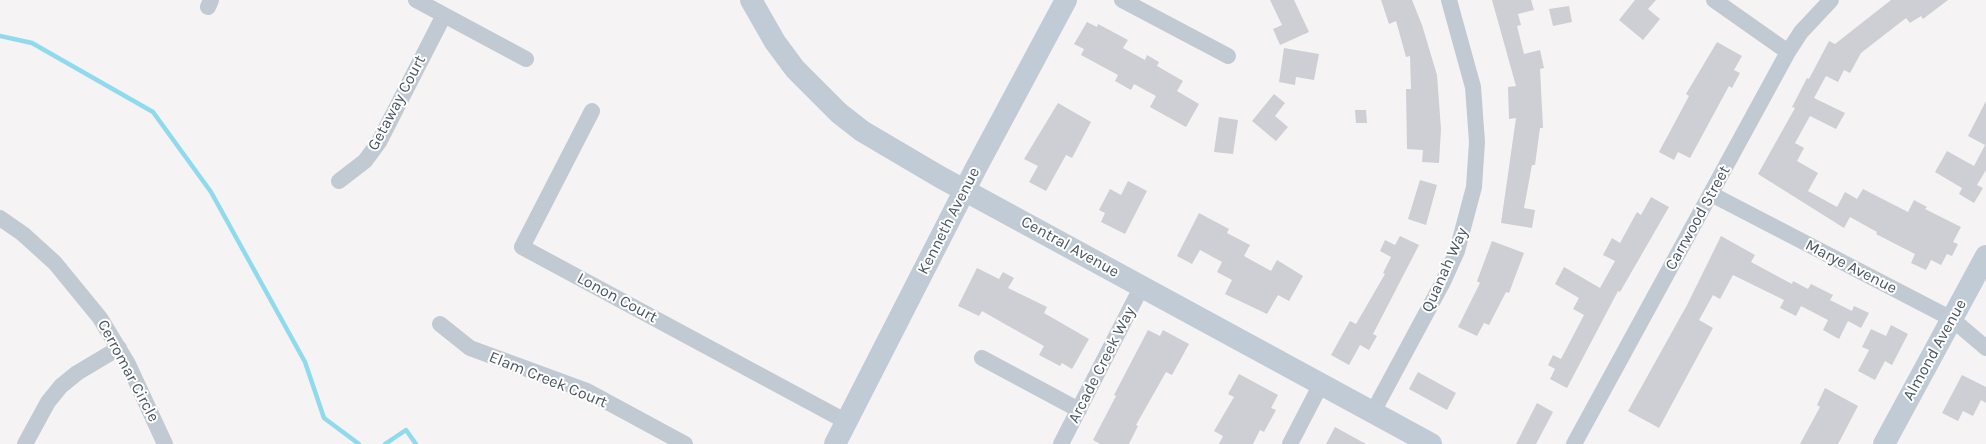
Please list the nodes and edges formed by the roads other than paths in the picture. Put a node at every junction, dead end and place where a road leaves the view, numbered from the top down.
1 (416, 0) edge
2 (750, 0) edge
3 (1066, 0) edge
4 (1122, 0) edge
5 (1449, 0) edge
6 (1714, 0) edge
7 (1831, 0) edge
8 (444, 15) junction
9 (1788, 52) junction
10 (1228, 56) dead end
11 (526, 58) dead end
12 (592, 111) dead end
13 (339, 181) dead end
14 (965, 190) junction
15 (1711, 194) junction
16 (0, 218) edge
17 (1986, 256) edge
18 (1142, 286) junction
19 (1952, 319) junction
20 (440, 324) dead end
21 (119, 348) junction
22 (1986, 348) edge
23 (982, 358) dead end
24 (1321, 384) junction
25 (1079, 410) junction
26 (1373, 412) junction
27 (847, 422) junction
28 (677, 442) edge
29 (25, 444) edge
30 (165, 444) edge
31 (835, 444) edge
32 (1061, 444) edge
33 (1290, 444) edge
34 (1431, 444) edge
35 (1574, 444) edge
36 (1884, 444) edge

1 - 8 street
2 - 14 street, Central Avenue
3 - 14 street, Kenneth Avenue
4 - 10 street
5 - 26 street, Quanah Way
6 - 9 street
7 - 9 street, Carrwood Street
8 - 11 street
8 - 13 street, Getaway Court
9 - 15 street, Carrwood Street
12 - 27 street, Lonon Court
14 - 18 street, Central Avenue
14 - 27 street, Kenneth Avenue
15 - 19 street, Marye Avenue
15 - 35 street, Carrwood Street
16 - 21 street, Cerromar Circle
17 - 19 street, Almond Avenue
18 - 24 street, Central Avenue
18 - 25 street, Arcade Creek Way
19 - 22 street, Marye Avenue
19 - 36 street, Almond Avenue
20 - 28 street, Elam Creek Court
21 - 29 street
21 - 30 street, Cerromar Circle
23 - 25 street
24 - 26 street, Central Avenue
24 - 33 street
25 - 32 street, Arcade Creek Way
26 - 34 street, Central Avenue
27 - 31 street, Kenneth Avenue

